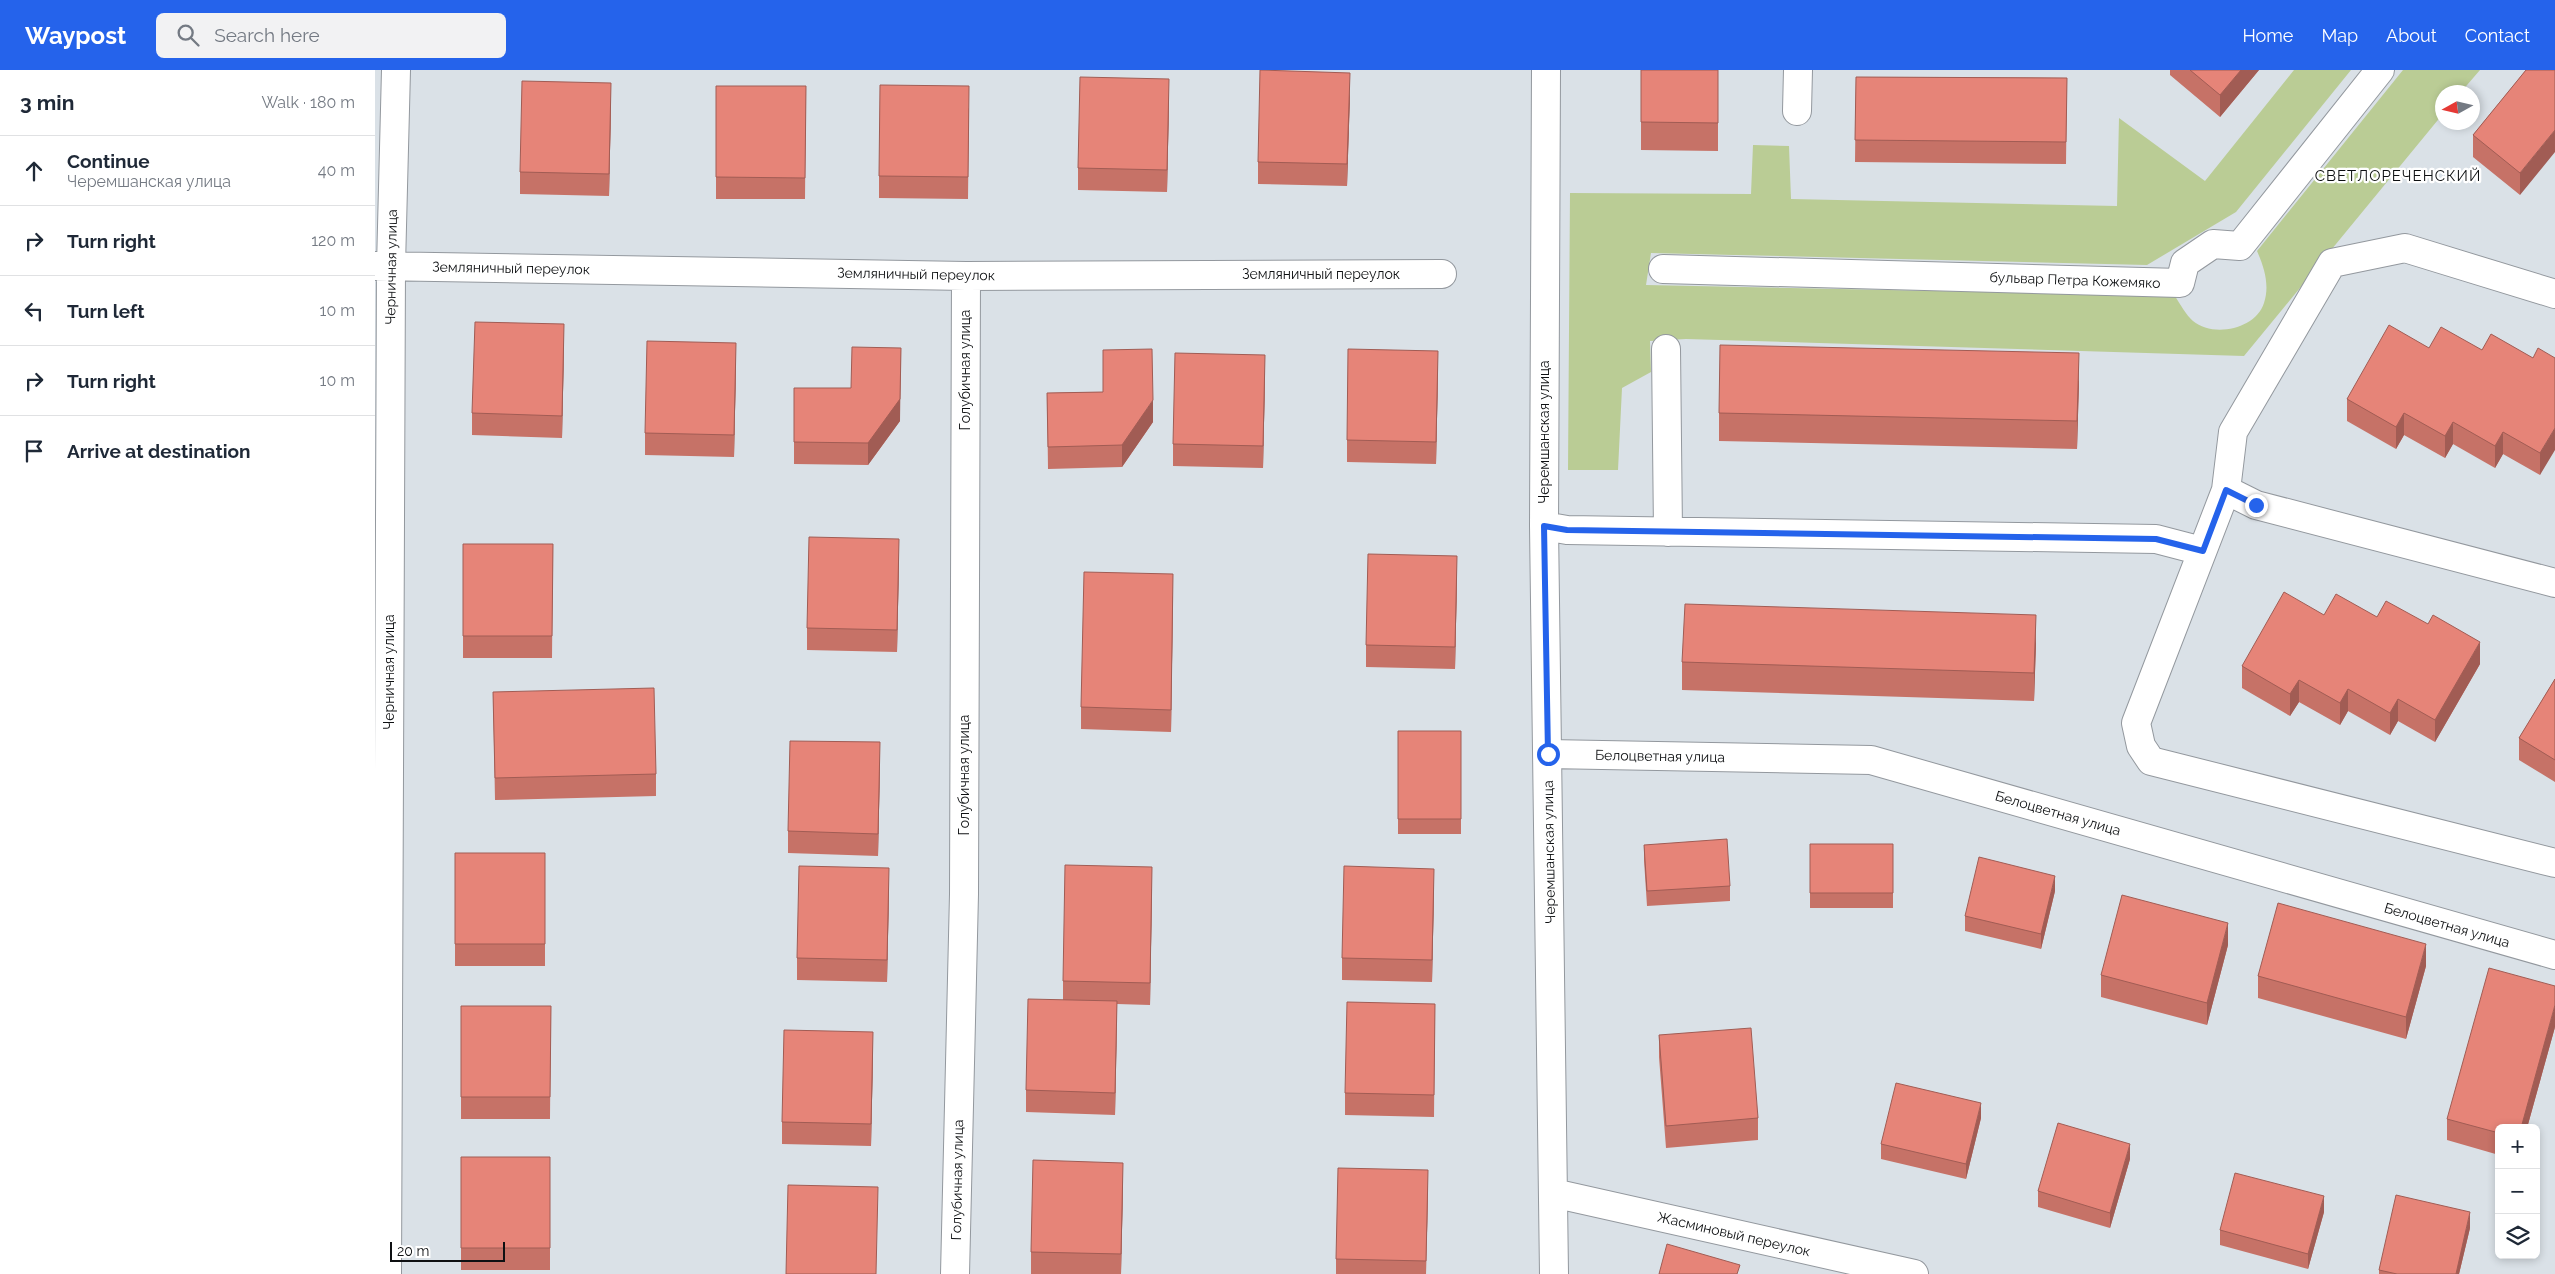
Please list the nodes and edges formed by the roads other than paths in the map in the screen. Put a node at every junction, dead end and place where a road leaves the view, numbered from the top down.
1 (396, 70) edge
2 (1546, 70) edge
3 (1798, 70) edge
4 (2380, 70) edge
5 (1797, 111) dead end
6 (383, 266) edge
7 (1663, 269) dead end
8 (1442, 274) dead end
9 (966, 276) junction
10 (2555, 294) edge
11 (1666, 349) dead end
12 (2226, 490) junction
13 (1555, 528) junction
14 (1668, 532) junction
15 (2203, 551) junction
16 (2555, 583) edge
17 (1548, 754) junction
18 (2555, 863) edge
19 (2555, 955) edge
20 (1553, 1193) junction
21 (387, 1274) edge
22 (955, 1274) edge
23 (1555, 1274) edge
24 (1914, 1274) edge

1 - 6 street, Черничная улица
2 - 13 street, Черемшанская улица
3 - 5 street
4 - 7 street, бульвар Петра Кожемяко
6 - 9 street, Земляничный переулок
6 - 21 street, Черничная улица
8 - 9 street, Земляничный переулок
9 - 22 street, Голубичная улица
10 - 12 street
11 - 14 street
12 - 15 street
12 - 16 street
13 - 14 street
13 - 17 street, Черемшанская улица
14 - 15 street
15 - 18 street
17 - 19 street, Белоцветная улица
17 - 20 street, Черемшанская улица
20 - 23 street, Черемшанская улица
20 - 24 street, Жасминовый переулок

